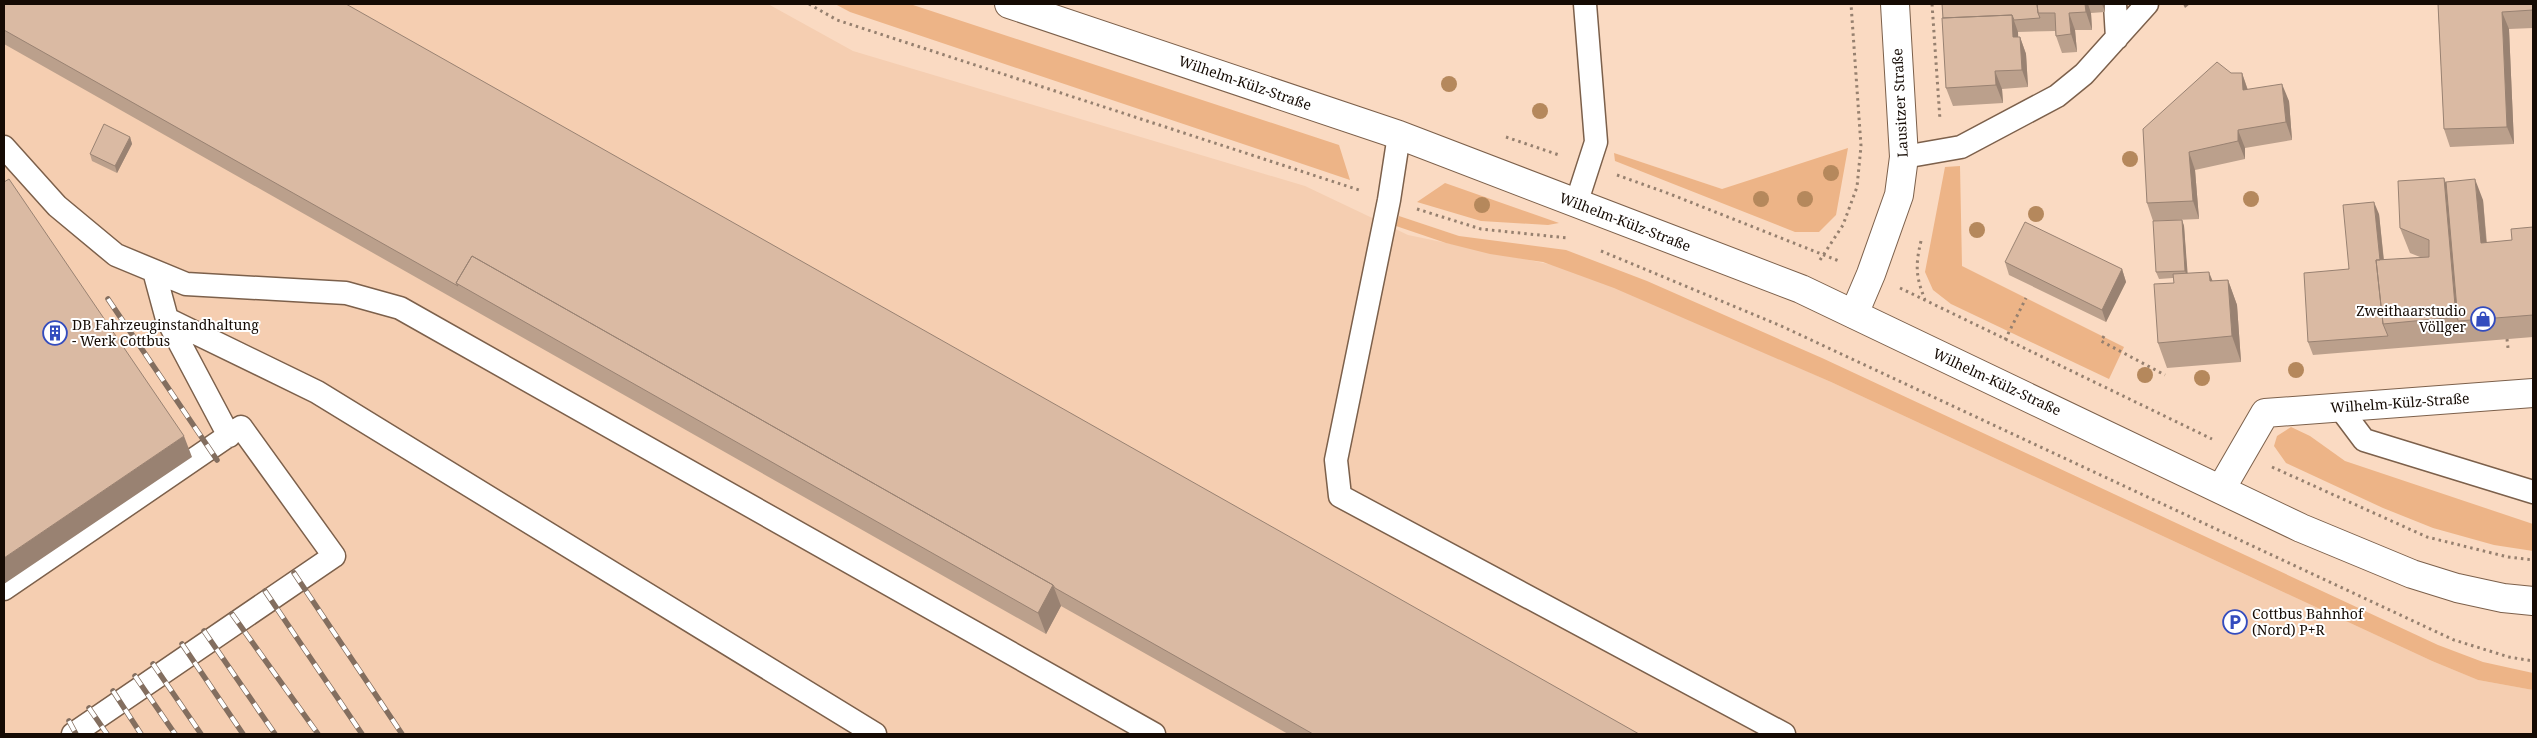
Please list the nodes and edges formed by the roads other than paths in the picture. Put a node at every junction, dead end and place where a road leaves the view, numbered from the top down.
1 (1009, 4) edge
2 (1585, 4) edge
3 (1895, 4) edge
4 (2115, 4) edge
5 (2147, 4) edge
6 (2117, 38) junction
7 (1399, 135) junction
8 (4, 147) edge
9 (1904, 158) junction
10 (1576, 204) junction
11 (154, 271) junction
12 (1854, 314) junction
13 (166, 319) junction
14 (2533, 392) edge
15 (2340, 408) junction
16 (229, 436) junction
17 (2221, 489) junction
18 (2533, 492) edge
19 (4, 588) edge
20 (2533, 601) edge
21 (73, 734) edge
22 (875, 734) edge
23 (1154, 734) edge
24 (1784, 734) edge

1 - 7 main road, Wilhelm-Külz-Straße
2 - 10 lane
3 - 9 main road, Lausitzer Straße
4 - 6 lane
5 - 6 lane
6 - 9 lane
7 - 10 main road, Wilhelm-Külz-Straße
7 - 24 lane
8 - 11 lane
9 - 12 main road, Lausitzer Straße
10 - 12 main road, Wilhelm-Külz-Straße
11 - 13 lane
11 - 23 lane
12 - 17 main road, Wilhelm-Külz-Straße
13 - 16 lane
13 - 22 lane
14 - 15 main road, Wilhelm-Külz-Straße
15 - 17 main road, Wilhelm-Külz-Straße
15 - 18 lane
16 - 19 lane
16 - 21 lane
17 - 20 main road, Wilhelm-Külz-Straße

